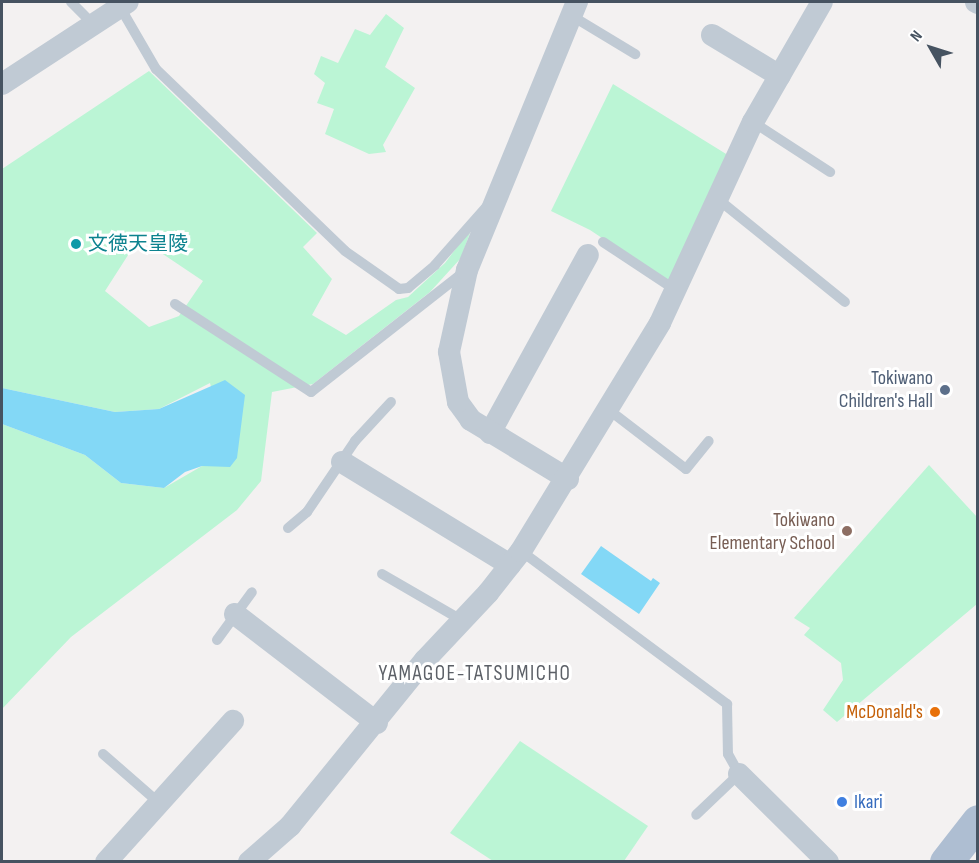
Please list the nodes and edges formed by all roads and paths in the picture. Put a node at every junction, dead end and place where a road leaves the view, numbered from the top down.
1 (71, 2) edge
2 (822, 2) edge
3 (124, 4) edge
4 (574, 9) edge
5 (93, 24) junction
6 (712, 35) dead end
7 (635, 54) dead end
8 (780, 76) junction
9 (2, 84) edge
10 (753, 122) junction
11 (830, 172) dead end
12 (494, 200) junction
13 (719, 200) junction
14 (596, 249) joint
15 (467, 270) junction
16 (677, 291) junction
17 (845, 302) dead end
18 (175, 304) dead end
19 (391, 402) dead end
20 (609, 410) junction
21 (490, 433) junction
22 (709, 441) dead end
23 (342, 462) junction
24 (568, 479) junction
25 (288, 528) dead end
26 (515, 558) junction
27 (382, 574) dead end
28 (252, 592) dead end
29 (235, 614) junction
30 (463, 622) junction
31 (217, 639) dead end
32 (233, 721) dead end
33 (377, 723) junction
34 (103, 754) dead end
35 (739, 774) junction
36 (158, 802) junction
37 (696, 815) dead end
38 (978, 821) edge
39 (106, 861) edge
40 (249, 861) edge
41 (828, 861) edge
42 (946, 861) edge

1 - 5 lane
2 - 8 street
3 - 5 street
3 - 12 lane
4 - 7 lane
4 - 12 street
5 - 9 street
6 - 8 street
8 - 10 street
10 - 11 lane
10 - 13 street
12 - 15 street
13 - 16 street
13 - 17 lane
14 - 16 lane
14 - 21 street
15 - 18 lane
15 - 21 street
16 - 20 street
19 - 23 lane
20 - 22 lane
20 - 24 street
21 - 24 street
23 - 25 lane
23 - 26 street
24 - 26 street
26 - 30 street
26 - 35 lane
27 - 30 lane
28 - 29 lane
29 - 31 lane
29 - 33 street
30 - 33 street
32 - 36 street
33 - 40 street
34 - 36 lane
35 - 37 lane
35 - 41 street
36 - 39 street
38 - 42 main road

